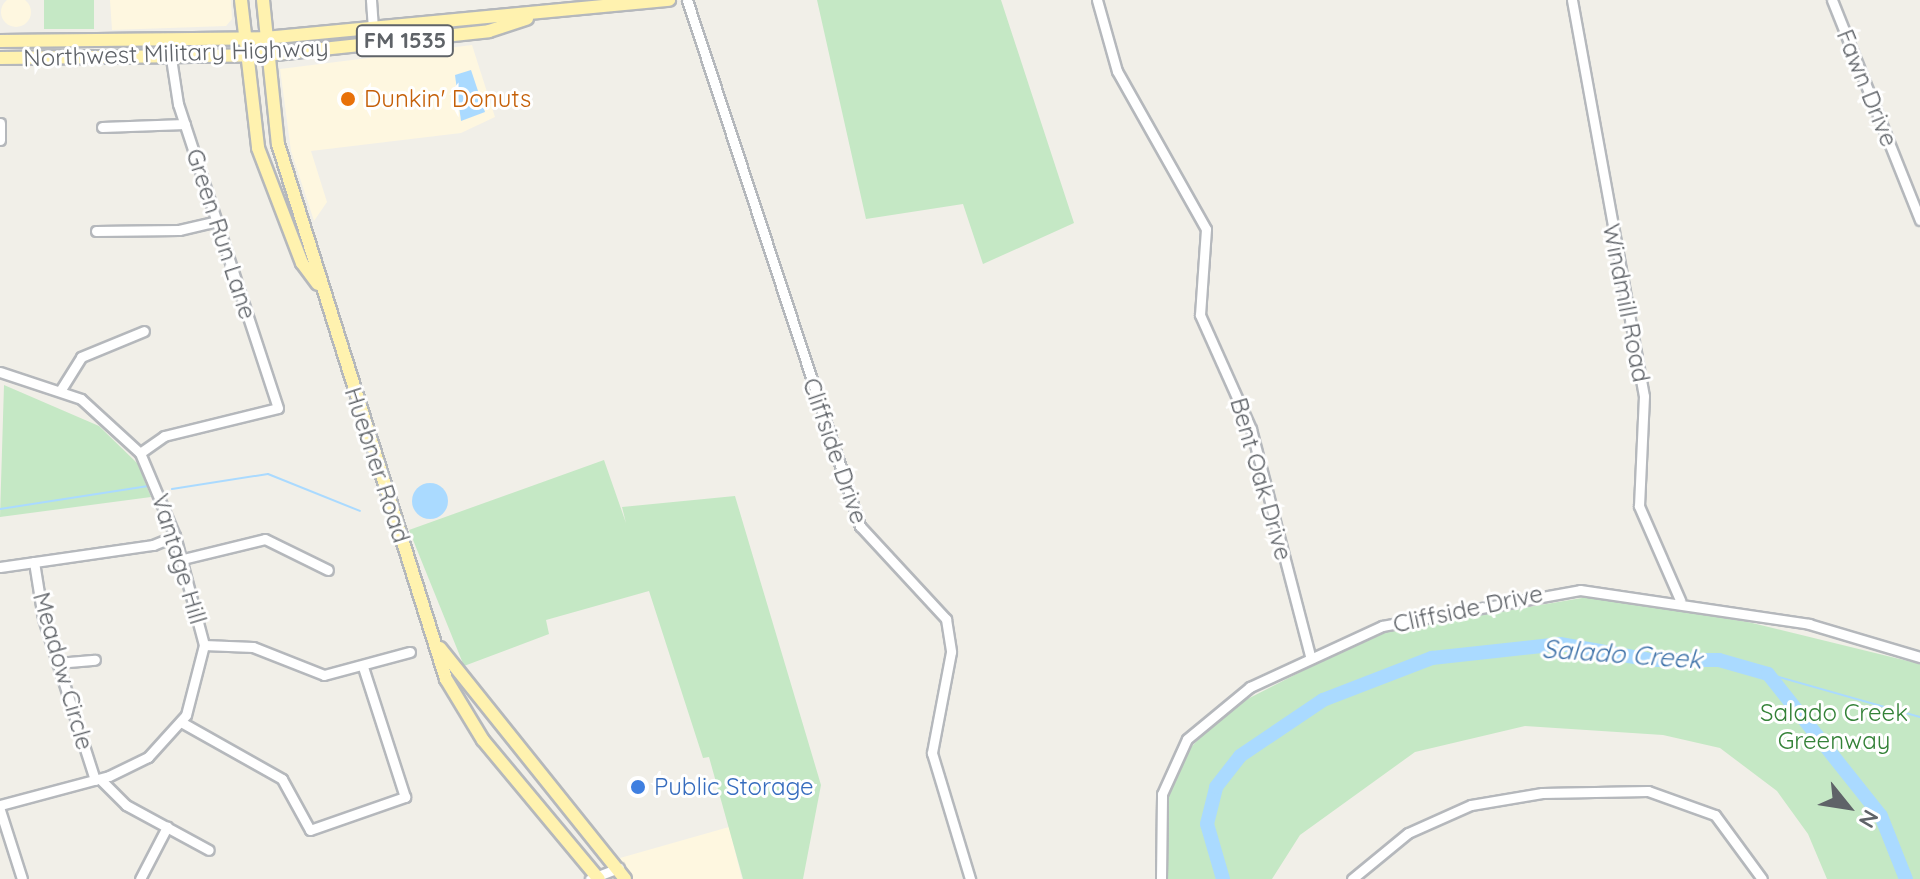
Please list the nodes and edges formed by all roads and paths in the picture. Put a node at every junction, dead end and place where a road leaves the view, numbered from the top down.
1 (241, 0) edge
2 (263, 0) edge
3 (371, 0) edge
4 (669, 0) edge
5 (687, 0) edge
6 (1097, 0) edge
7 (1572, 0) edge
8 (1832, 0) edge
9 (541, 15) junction
10 (373, 28) junction
11 (265, 38) junction
12 (244, 39) junction
13 (0, 41) edge
14 (245, 55) junction
15 (266, 55) junction
16 (0, 58) edge
17 (171, 58) junction
18 (0, 123) edge
19 (185, 124) junction
20 (102, 127) dead end
21 (0, 140) edge
22 (303, 217) junction
23 (1920, 220) edge
24 (217, 221) junction
25 (286, 224) junction
26 (96, 231) dead end
27 (318, 284) junction
28 (144, 331) dead end
29 (0, 372) edge
30 (60, 391) junction
31 (140, 453) junction
32 (175, 536) junction
33 (183, 559) junction
34 (34, 562) junction
35 (0, 567) edge
36 (328, 570) dead end
37 (1680, 600) junction
38 (204, 645) junction
39 (438, 646) junction
40 (410, 652) dead end
41 (1310, 655) junction
42 (1920, 657) edge
43 (95, 660) dead end
44 (57, 663) junction
45 (363, 667) junction
46 (181, 722) junction
47 (506, 738) junction
48 (492, 751) junction
49 (98, 779) junction
50 (0, 808) edge
51 (167, 827) junction
52 (209, 850) dead end
53 (622, 874) edge
54 (595, 878) edge
55 (22, 879) edge
56 (140, 879) edge
57 (970, 879) edge
58 (1161, 879) edge
59 (1352, 879) edge
60 (1762, 879) edge

1 - 12 main road, Huebner Road
2 - 11 main road, Huebner Road
3 - 10 street
4 - 9 main road, Northwest Military Highway / FM 1535
5 - 57 street, Cliffside Drive
6 - 41 street, Bent Oak Drive
7 - 37 street, Windmill Road
8 - 23 street, Fawn Drive
9 - 10 main road, Northwest Military Highway / FM 1535
9 - 15 main road, Northwest Military Highway / FM 1535
10 - 11 main road, Northwest Military Highway / FM 1535
11 - 12 main road, Northwest Military Highway / FM 1535
11 - 15 main road, Huebner Road
12 - 13 main road, Northwest Military Highway / FM 1535
12 - 14 main road, Huebner Road
14 - 15 main road, Northwest Military Highway / FM 1535
14 - 17 main road, Northwest Military Highway / FM 1535
14 - 25 main road, Huebner Road
15 - 22 main road, Huebner Road
16 - 17 main road, Northwest Military Highway / FM 1535
17 - 19 street, Green Run Lane
18 - 21 street
19 - 20 street
19 - 24 street, Green Run Lane
22 - 25 main road
22 - 27 main road, Huebner Road
24 - 26 street
24 - 31 street, Green Run Lane
25 - 27 main road, Huebner Road
27 - 39 main road, Huebner Road
28 - 30 street
29 - 30 street, Vantage Hill
30 - 31 street, Vantage Hill
31 - 32 street, Vantage Hill
32 - 33 street, Vantage Hill
32 - 34 street
33 - 36 street
33 - 38 street, Vantage Hill
34 - 35 street
34 - 44 street, Meadow Circle
37 - 41 street, Cliffside Drive
37 - 42 street, Cliffside Drive
38 - 45 street
38 - 46 street, Vantage Hill
39 - 47 main road, Huebner Road
39 - 48 main road, Huebner Road
40 - 45 street
41 - 58 street, Cliffside Drive
43 - 44 street
44 - 49 street, Meadow Circle
45 - 46 street
46 - 49 street, Vantage Hill
47 - 48 main road
47 - 53 main road, Huebner Road
48 - 54 main road, Huebner Road
49 - 50 street, Vantage Hill
49 - 51 street, Meadow Circle
50 - 55 street
51 - 52 street, Meadow Circle
51 - 56 street
53 - 54 street
59 - 60 street

